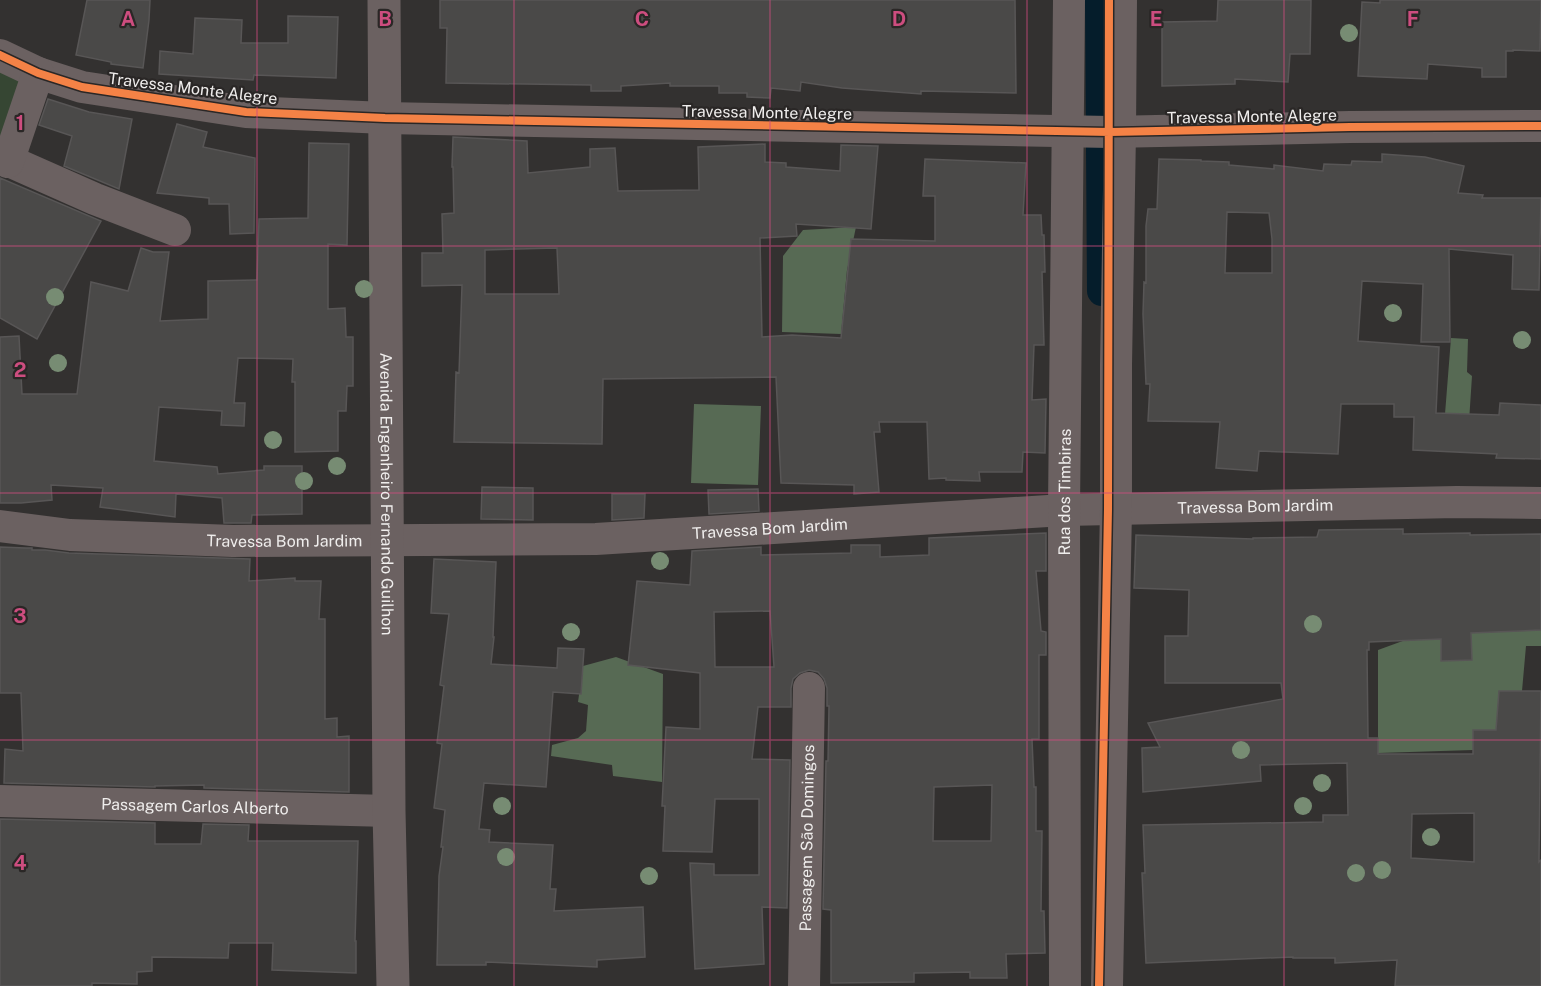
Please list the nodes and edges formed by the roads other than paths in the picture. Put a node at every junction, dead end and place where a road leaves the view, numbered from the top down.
1 (384, 0) edge
2 (1069, 0) edge
3 (1121, 0) edge
4 (0, 55) edge
5 (38, 74) junction
6 (385, 118) junction
7 (1541, 126) edge
8 (1067, 131) junction
9 (1120, 132) junction
10 (4, 159) edge
11 (175, 230) dead end
12 (1541, 503) edge
13 (1116, 509) junction
14 (1072, 510) junction
15 (0, 526) edge
16 (387, 540) junction
17 (809, 688) dead end
18 (0, 801) edge
19 (389, 811) junction
20 (393, 986) edge
21 (804, 986) edge
22 (1065, 986) edge
23 (1107, 986) edge

1 - 6 street, Avenida Engenheiro Fernando Guilhon
2 - 8 street, Rua dos Timbiras
3 - 9 street
4 - 5 street, Travessa Monte Alegre
5 - 6 street, Travessa Monte Alegre
5 - 10 street
6 - 8 street, Travessa Monte Alegre
6 - 16 street, Avenida Engenheiro Fernando Guilhon
7 - 9 street, Travessa Monte Alegre
8 - 9 street, Travessa Monte Alegre
8 - 14 street, Rua dos Timbiras
9 - 13 street
10 - 11 street
12 - 13 street, Travessa Bom Jardim
13 - 14 street, Travessa Bom Jardim
13 - 23 street
14 - 16 street, Travessa Bom Jardim
14 - 22 street, Rua dos Timbiras
15 - 16 street, Travessa Bom Jardim
16 - 19 street, Avenida Engenheiro Fernando Guilhon
17 - 21 street, Passagem São Domingos
18 - 19 street, Passagem Carlos Alberto
19 - 20 street, Avenida Engenheiro Fernando Guilhon

